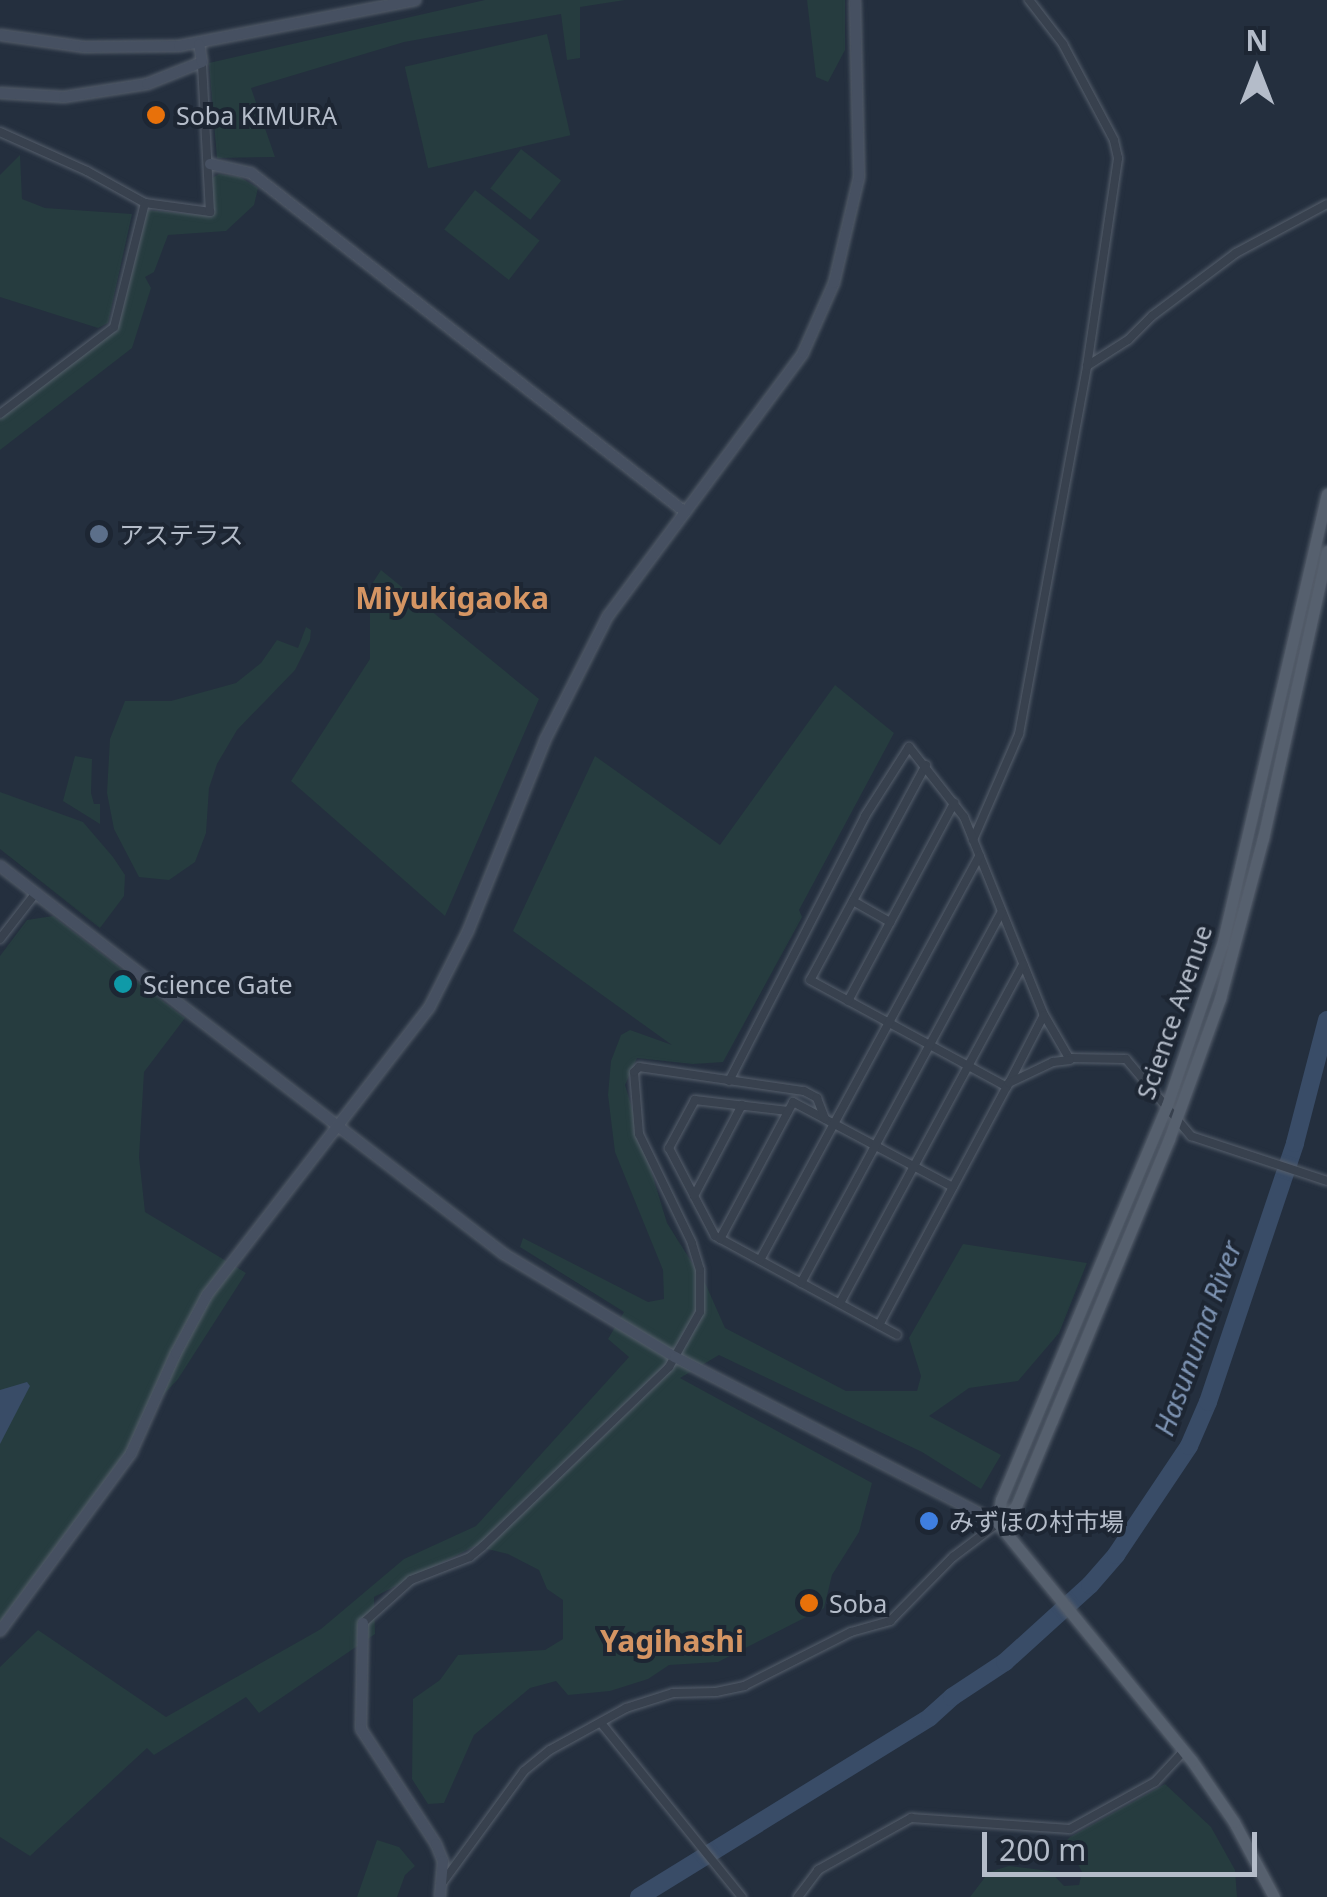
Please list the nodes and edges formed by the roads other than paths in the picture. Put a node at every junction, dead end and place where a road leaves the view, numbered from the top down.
1 (416, 0) edge
2 (855, 0) edge
3 (1029, 0) edge
4 (0, 34) edge
5 (199, 44) junction
6 (202, 62) junction
7 (0, 93) edge
8 (0, 132) edge
9 (210, 164) junction
10 (145, 203) junction
11 (1327, 204) edge
12 (1087, 366) junction
13 (0, 414) edge
14 (1327, 494) edge
15 (686, 512) junction
16 (1327, 551) edge
17 (926, 765) junction
18 (954, 803) junction
19 (973, 840) junction
20 (979, 856) junction
21 (0, 866) edge
22 (35, 894) junction
23 (853, 901) junction
24 (1001, 913) junction
25 (890, 922) junction
26 (0, 939) edge
27 (1022, 964) junction
28 (848, 1001) junction
29 (1044, 1015) junction
30 (889, 1022) junction
31 (930, 1045) junction
32 (1074, 1060) junction
33 (968, 1065) junction
34 (729, 1081) junction
35 (1008, 1085) junction
36 (742, 1105) junction
37 (1167, 1105) junction
38 (788, 1111) junction
39 (824, 1119) junction
40 (1176, 1119) junction
41 (834, 1124) junction
42 (339, 1129) junction
43 (875, 1146) junction
44 (914, 1166) junction
45 (1327, 1182) edge
46 (952, 1187) junction
47 (694, 1196) junction
48 (720, 1238) junction
49 (760, 1260) junction
50 (801, 1283) junction
51 (840, 1304) junction
52 (878, 1324) junction
53 (898, 1335) dead end
54 (675, 1357) junction
55 (998, 1524) junction
56 (363, 1623) joint
57 (0, 1631) edge
58 (601, 1723) junction
59 (1184, 1750) junction
60 (442, 1883) junction
61 (440, 1897) edge
62 (742, 1897) edge
63 (798, 1897) edge
64 (1274, 1897) edge

1 - 5 street
2 - 15 street
3 - 12 street
4 - 5 street
5 - 6 street
6 - 7 street
6 - 9 street
8 - 10 street
9 - 10 street
9 - 15 street
10 - 13 street
11 - 12 street
12 - 19 street
14 - 37 main road, Science Avenue
15 - 42 street
16 - 40 main road, Science Avenue
17 - 18 street
17 - 23 street
17 - 34 street
18 - 19 street
18 - 25 street
19 - 20 street
20 - 24 street
20 - 30 street
21 - 22 street
22 - 26 street
22 - 42 street
23 - 25 street
23 - 28 street
24 - 27 street
24 - 31 street
25 - 28 street
27 - 29 street
27 - 33 street
28 - 30 street
29 - 32 street
29 - 35 street
30 - 31 street
30 - 41 street
31 - 33 street
31 - 43 street
32 - 35 street
32 - 37 street
33 - 35 street
33 - 44 street
34 - 39 street
34 - 54 street
35 - 46 street
36 - 38 street
36 - 47 street
36 - 47 street
37 - 40 street
37 - 55 main road, Science Avenue
38 - 39 street
38 - 48 street
39 - 41 street
40 - 45 street
40 - 55 main road, Science Avenue
41 - 43 street
41 - 49 street
42 - 54 street
42 - 57 street
43 - 44 street
43 - 50 street
44 - 46 street
44 - 51 street
46 - 52 street
47 - 48 street
48 - 49 street
49 - 50 street
50 - 51 street
51 - 52 street
52 - 53 street
54 - 55 street
54 - 56 street
55 - 58 street
55 - 59 main road
56 - 60 street
58 - 60 street
58 - 62 street
59 - 63 street
59 - 64 main road
60 - 61 street

